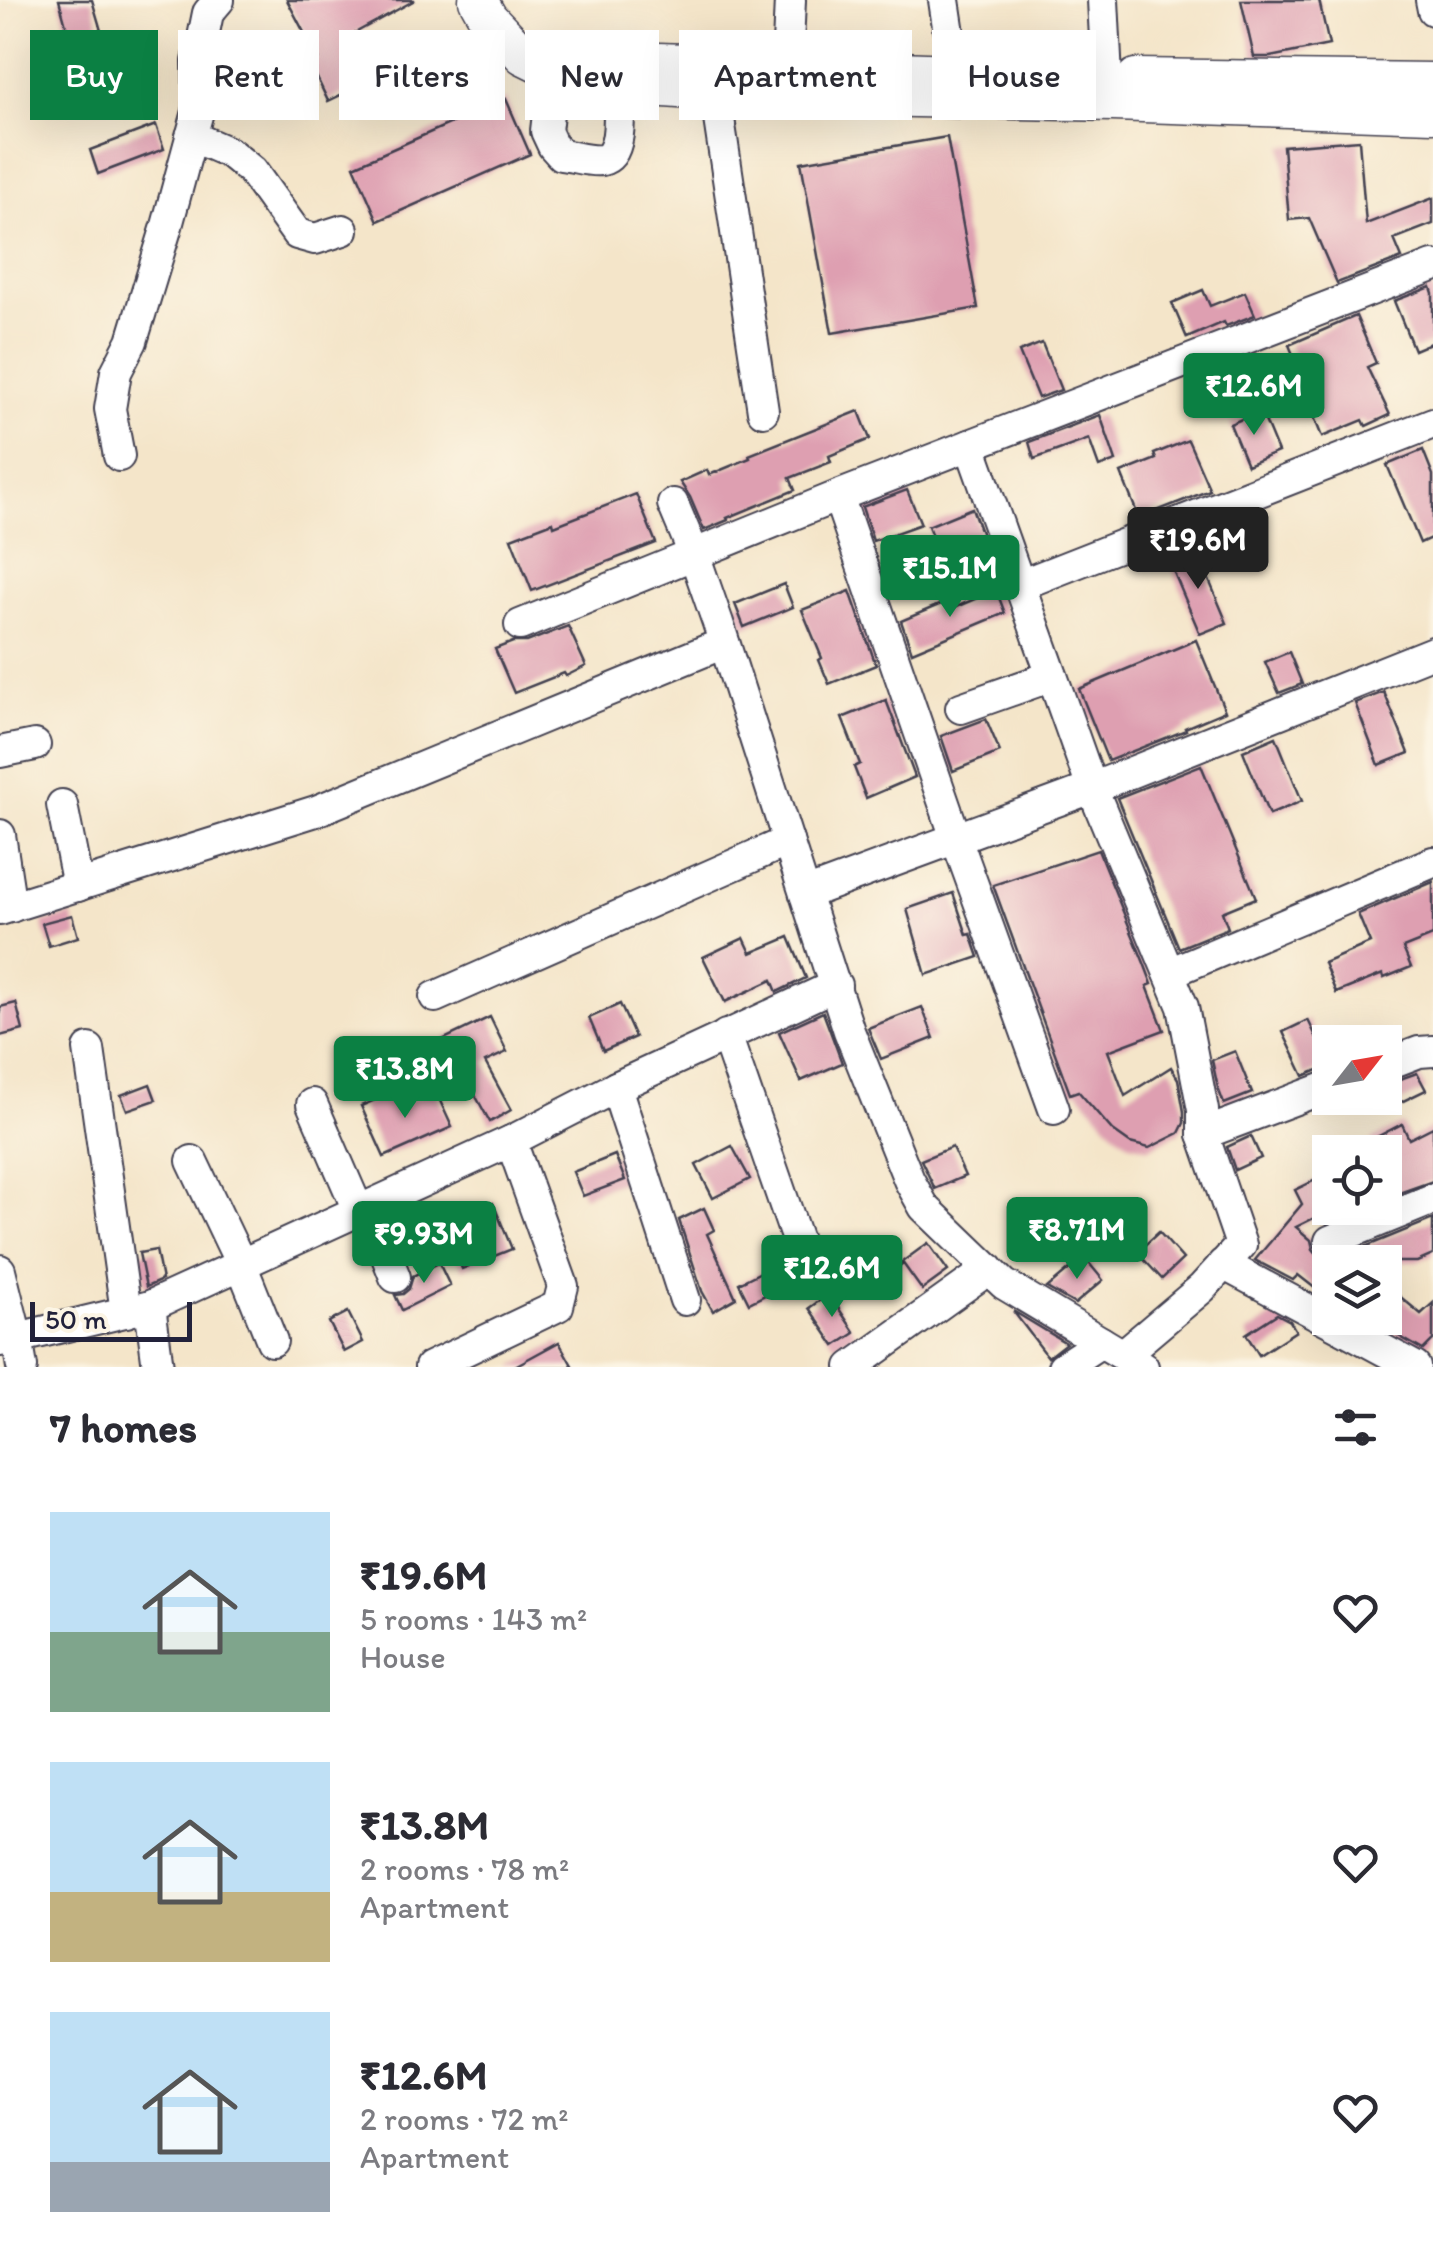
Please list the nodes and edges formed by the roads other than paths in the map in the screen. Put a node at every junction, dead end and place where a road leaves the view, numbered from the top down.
1 (220, 0) edge
2 (478, 0) edge
3 (505, 0) edge
4 (790, 0) edge
5 (944, 0) edge
6 (1103, 0) edge
7 (1431, 0) edge
8 (1433, 10) edge
9 (789, 30) edge
10 (949, 30) edge
11 (525, 56) edge
12 (679, 63) edge
13 (1096, 78) edge
14 (1106, 78) junction
15 (1433, 82) edge
16 (912, 98) edge
17 (1433, 114) edge
18 (547, 120) edge
19 (618, 120) edge
20 (719, 120) edge
21 (192, 136) junction
22 (342, 230) dead end
23 (1433, 266) edge
24 (763, 411) dead end
25 (1433, 423) edge
26 (970, 446) junction
27 (119, 456) dead end
28 (838, 496) junction
29 (673, 504) dead end
30 (694, 554) junction
31 (1020, 585) junction
32 (520, 626) dead end
33 (724, 643) junction
34 (1433, 652) edge
35 (1052, 676) junction
36 (961, 708) dead end
37 (35, 745) dead end
38 (0, 752) edge
39 (1092, 788) junction
40 (62, 805) dead end
41 (0, 835) edge
42 (956, 838) junction
43 (788, 841) junction
44 (1433, 862) edge
45 (78, 886) junction
46 (805, 894) junction
47 (5, 908) edge
48 (1169, 973) junction
49 (836, 985) junction
50 (435, 997) dead end
51 (726, 1036) junction
52 (89, 1049) dead end
53 (1433, 1051) edge
54 (1402, 1058) edge
55 (616, 1087) junction
56 (1312, 1093) edge
57 (312, 1104) dead end
58 (1054, 1110) dead end
59 (1203, 1134) junction
60 (510, 1141) junction
61 (192, 1161) dead end
62 (1433, 1199) edge
63 (363, 1208) junction
64 (1330, 1241) dead end
65 (798, 1243) dead end
66 (241, 1264) junction
67 (1224, 1264) junction
68 (989, 1269) junction
69 (0, 1270) edge
70 (395, 1277) dead end
71 (685, 1300) dead end
72 (138, 1309) junction
73 (272, 1341) dead end
74 (13, 1349) edge
75 (1123, 1355) edge
76 (158, 1367) edge
77 (430, 1367) edge
78 (852, 1367) edge
79 (1063, 1367) edge
80 (1414, 1367) edge

1 - 21 street
2 - 11 main road
3 - 12 main road
4 - 9 street
5 - 10 street
6 - 14 street
7 - 8 street
13 - 14 main road
14 - 15 main road
16 - 17 main road
18 - 19 street
20 - 24 street
21 - 22 street
21 - 27 street
23 - 26 street
25 - 31 street
26 - 28 street
26 - 31 street
28 - 30 street
28 - 42 street
29 - 30 street
30 - 32 street
30 - 33 street
31 - 35 street
33 - 43 street
33 - 45 street
34 - 39 street
35 - 36 street
35 - 39 street
37 - 38 street
39 - 42 street
39 - 48 street
40 - 45 street
41 - 47 street
42 - 46 street
42 - 58 street
43 - 46 street
43 - 50 street
44 - 48 street
45 - 47 street
46 - 49 street
48 - 59 street
49 - 51 street
49 - 68 street
51 - 55 street
51 - 65 street
52 - 72 street
53 - 54 street
55 - 60 street
55 - 71 street
56 - 59 street
57 - 63 street
59 - 67 street
60 - 63 street
60 - 77 street
61 - 66 street
62 - 64 street
63 - 66 street
63 - 70 street
66 - 72 street
66 - 73 street
67 - 75 street
67 - 80 street
68 - 75 street
68 - 78 street
69 - 74 street
72 - 74 street
72 - 76 street
75 - 79 street

